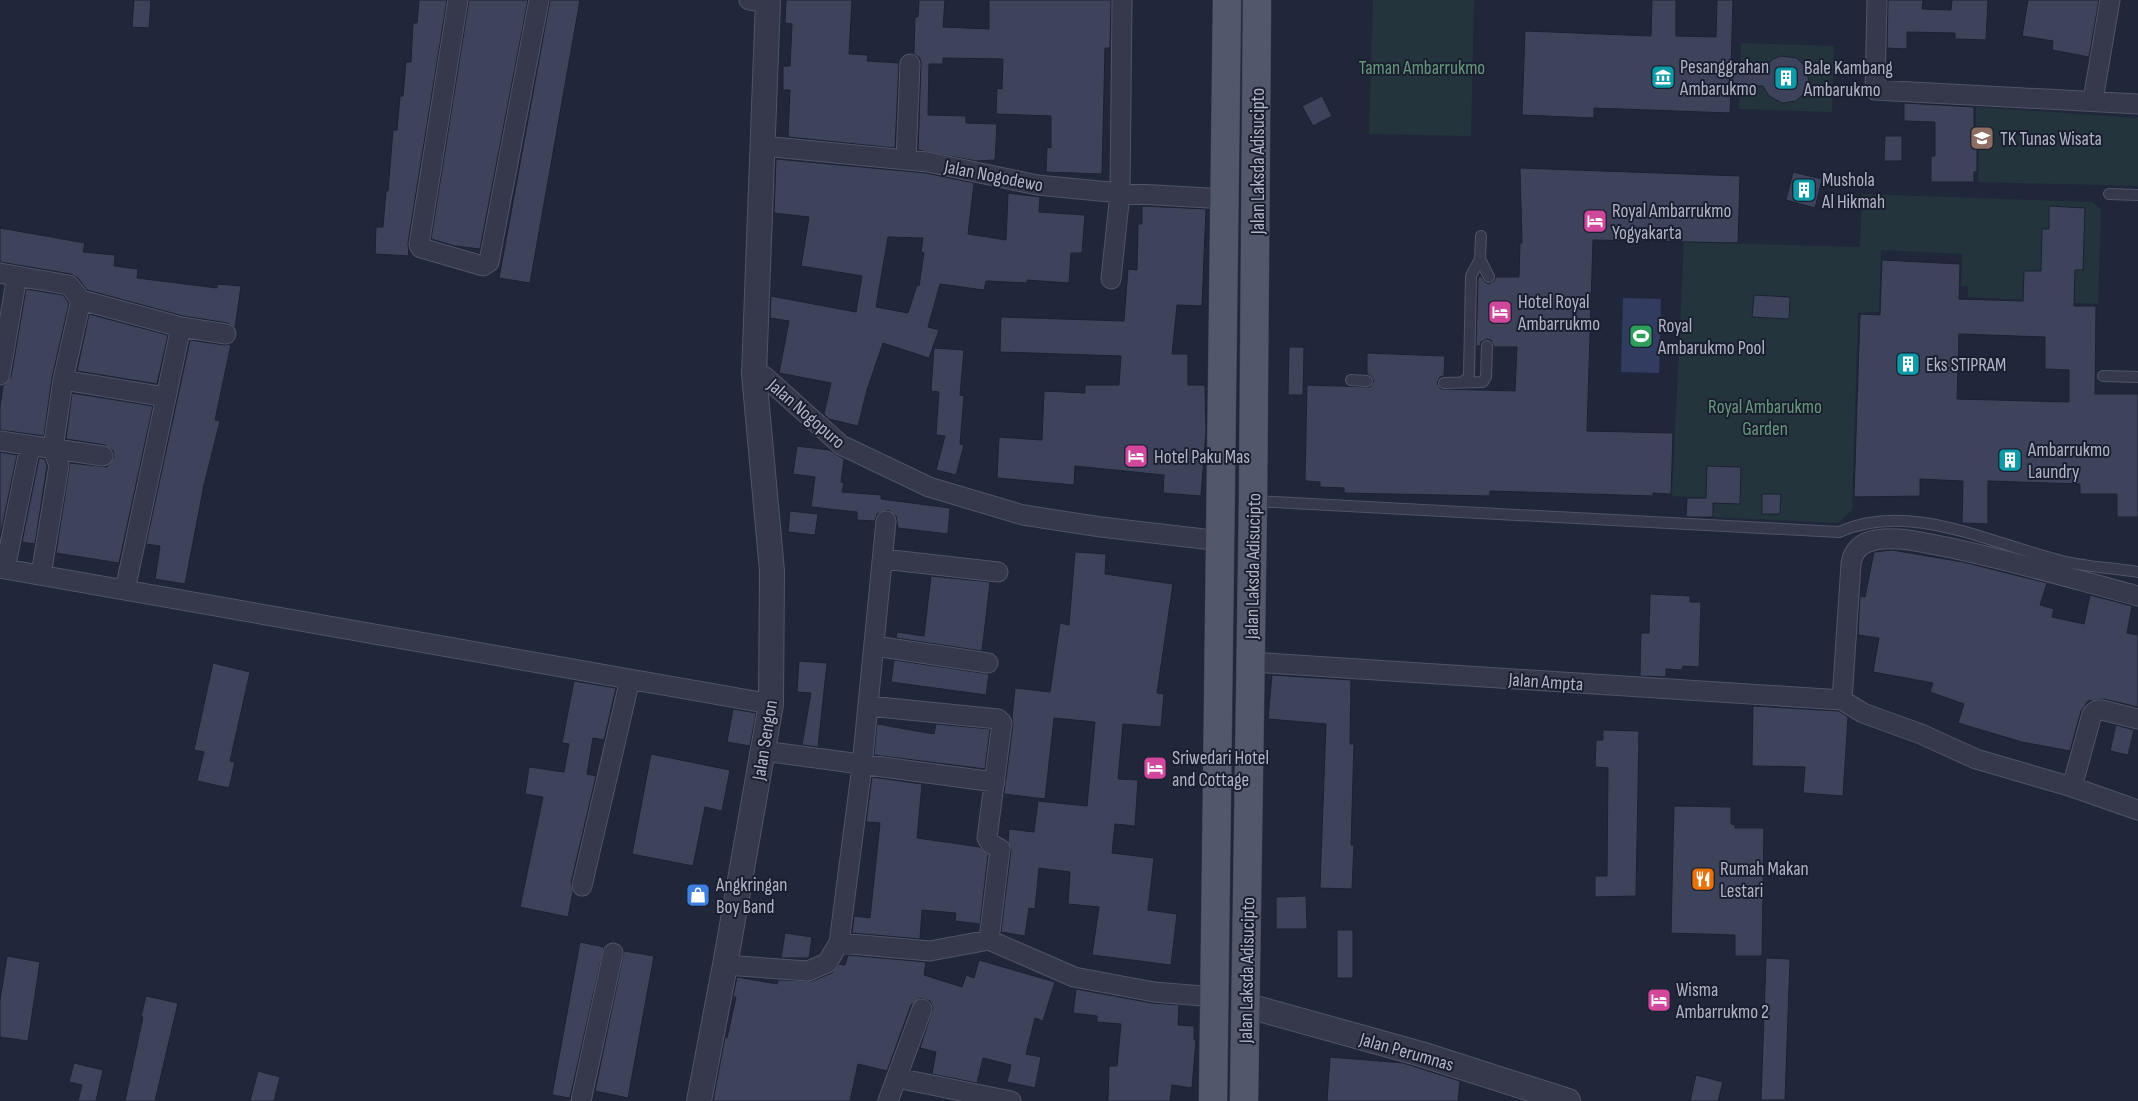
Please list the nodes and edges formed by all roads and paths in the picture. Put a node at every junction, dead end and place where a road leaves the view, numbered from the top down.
1 (458, 0) edge
2 (539, 0) edge
3 (1122, 0) edge
4 (1227, 0) edge
5 (1257, 0) edge
6 (1877, 0) edge
7 (2110, 0) edge
8 (761, 1) edge
9 (910, 64) dead end
10 (2093, 100) junction
11 (2138, 104) edge
12 (763, 146) junction
13 (906, 160) junction
14 (1120, 193) junction
15 (2109, 194) dead end
16 (2138, 195) edge
17 (1226, 199) junction
18 (1481, 236) dead end
19 (1480, 259) junction
20 (8, 275) edge
21 (1489, 277) dead end
22 (1110, 279) dead end
23 (81, 300) junction
24 (181, 326) junction
25 (226, 334) dead end
26 (1487, 346) dead end
27 (754, 374) junction
28 (0, 375) edge
29 (2103, 376) dead end
30 (2138, 377) edge
31 (63, 380) junction
32 (1351, 380) dead end
33 (1367, 381) dead end
34 (1444, 383) dead end
35 (1461, 383) junction
36 (166, 397) junction
37 (0, 441) edge
38 (30, 446) junction
39 (54, 449) junction
40 (103, 456) dead end
41 (1253, 500) junction
42 (886, 521) dead end
43 (1221, 541) junction
44 (883, 559) junction
45 (3, 568) edge
46 (998, 572) dead end
47 (2138, 572) edge
48 (41, 575) junction
49 (125, 590) junction
50 (2138, 596) edge
51 (875, 646) junction
52 (1251, 662) junction
53 (988, 663) dead end
54 (630, 679) junction
55 (1842, 700) junction
56 (771, 704) junction
57 (868, 706) junction
58 (2138, 719) edge
59 (763, 751) junction
60 (862, 766) junction
61 (995, 782) junction
62 (2072, 787) junction
63 (2138, 810) edge
64 (582, 886) dead end
65 (989, 940) junction
66 (839, 943) junction
67 (613, 953) dead end
68 (725, 965) junction
69 (1215, 997) junction
70 (1245, 1005) junction
71 (922, 1008) dead end
72 (897, 1078) junction
73 (581, 1101) edge
74 (699, 1101) edge
75 (888, 1101) edge
76 (1011, 1101) edge
77 (1214, 1101) edge
78 (1244, 1101) edge
79 (1568, 1101) edge

1 - 2 street
3 - 14 street
4 - 17 main road, Jalan Laksda Adisucipto
5 - 41 main road, Jalan Laksda Adisucipto
6 - 10 street
7 - 10 street
8 - 12 street, Jalan Nogopuro
9 - 13 street
10 - 11 street
12 - 13 street, Jalan Nogodewo
12 - 27 street, Jalan Nogopuro
13 - 14 street, Jalan Nogodewo
14 - 17 street, Jalan Nogodewo
14 - 22 street
15 - 16 lane
17 - 43 main road, Jalan Laksda Adisucipto
18 - 19 lane
19 - 21 lane
19 - 35 lane
20 - 23 street
20 - 28 street
23 - 24 street
23 - 31 street
24 - 25 street
24 - 36 street
26 - 35 lane
27 - 43 street, Jalan Nogopuro
27 - 56 street, Jalan Sengon
29 - 30 lane
31 - 36 street
31 - 39 street
32 - 33 lane
34 - 35 lane
36 - 49 street
37 - 38 street
38 - 39 street
38 - 45 street
39 - 40 street
39 - 48 street
41 - 47 lane
41 - 52 main road, Jalan Laksda Adisucipto
42 - 44 street
43 - 69 main road, Jalan Laksda Adisucipto
44 - 46 street
44 - 51 street
45 - 48 street
48 - 49 street
49 - 54 street
50 - 55 street
51 - 53 street
51 - 57 street
52 - 55 street, Jalan Ampta
52 - 70 main road, Jalan Laksda Adisucipto
54 - 56 street
54 - 64 street
55 - 62 street
56 - 59 street, Jalan Sengon
57 - 60 street
57 - 61 street
58 - 62 street
59 - 60 street
59 - 68 street, Jalan Sengon
60 - 61 street
60 - 66 street
61 - 65 street
62 - 63 street
65 - 66 street
65 - 69 street
66 - 68 street
67 - 73 street
68 - 74 street, Jalan Sengon
69 - 77 main road, Jalan Laksda Adisucipto
70 - 78 main road, Jalan Laksda Adisucipto
70 - 79 street, Jalan Perumnas
71 - 72 street
72 - 75 street
72 - 76 street

